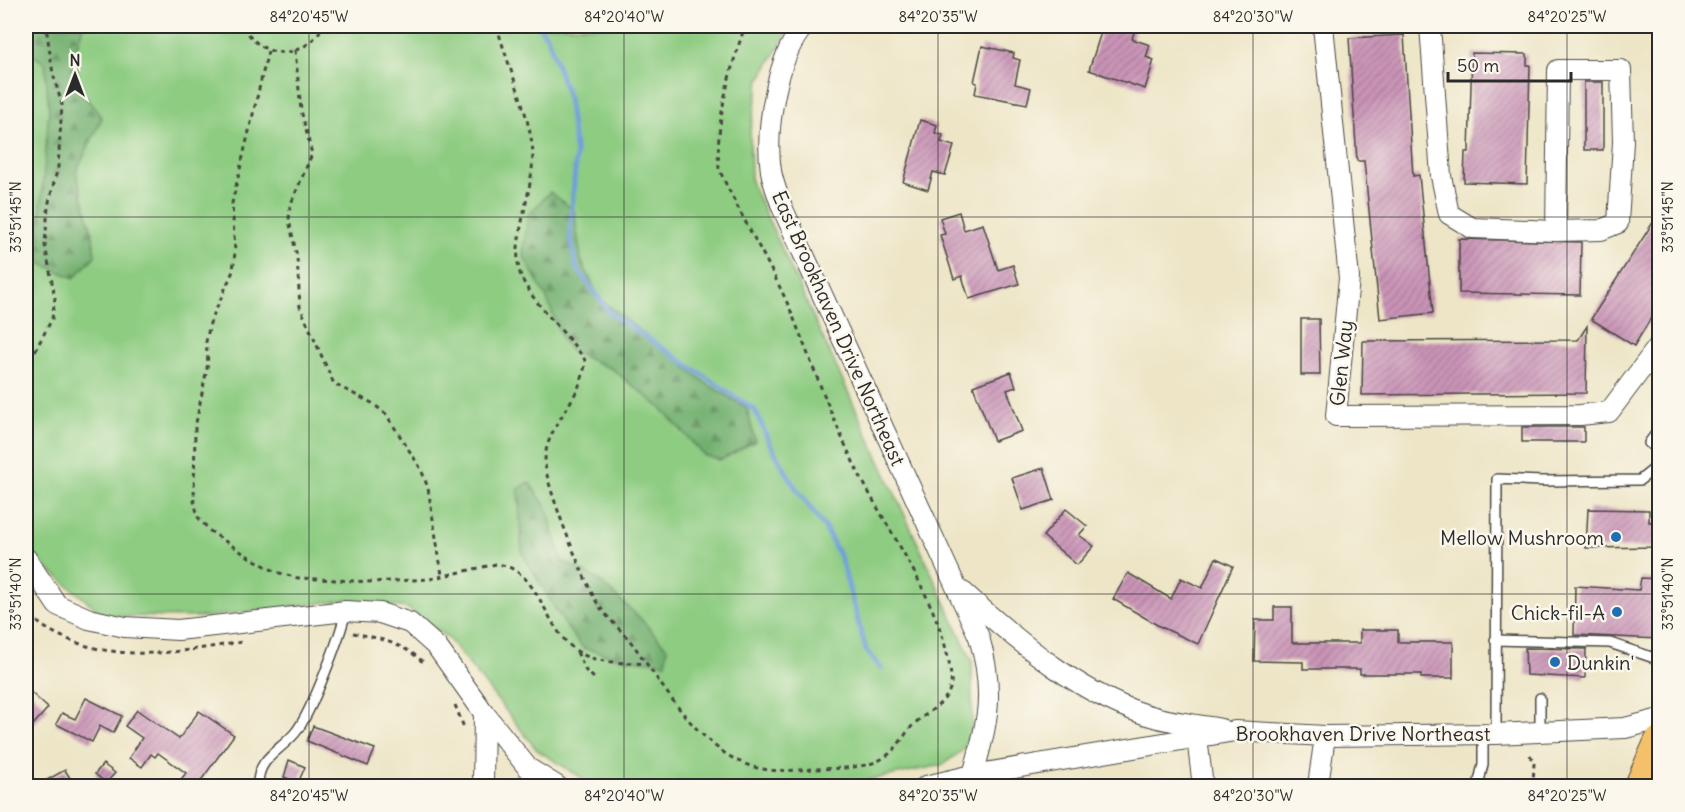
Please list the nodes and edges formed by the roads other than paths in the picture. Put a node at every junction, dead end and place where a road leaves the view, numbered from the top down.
1 (804, 26) edge
2 (1323, 26) edge
3 (1431, 26) edge
4 (1556, 231) junction
5 (1659, 344) edge
6 (1659, 428) edge
7 (1659, 451) edge
8 (1659, 464) edge
9 (26, 558) edge
10 (959, 588) junction
11 (346, 610) junction
12 (1495, 640) junction
13 (1659, 660) edge
14 (1540, 698) dead end
15 (484, 713) junction
16 (1659, 719) edge
17 (1235, 731) junction
18 (1540, 731) junction
19 (1490, 734) junction
20 (1325, 736) junction
21 (1197, 738) junction
22 (1659, 743) edge
23 (973, 775) junction
24 (258, 786) edge
25 (483, 786) edge
26 (557, 786) edge
27 (926, 786) edge
28 (1203, 786) edge
29 (1318, 786) edge
30 (1478, 786) edge
31 (1641, 786) edge

1 - 10 street, East Brookhaven Drive Northeast
2 - 5 street, Glen Way
3 - 4 street
4 - 4 street
6 - 7 lane
8 - 12 lane
9 - 11 street
10 - 17 street, East Brookhaven Drive Northeast
10 - 23 street, East Brookhaven Drive Northeast
11 - 15 street
11 - 24 lane
12 - 13 lane
12 - 19 lane
14 - 18 lane
15 - 25 street
15 - 26 street
16 - 18 street, Brookhaven Drive Northeast
17 - 20 street, Brookhaven Drive Northeast
17 - 21 street, Brookhaven Drive Northeast
18 - 19 street, Brookhaven Drive Northeast
19 - 20 street, Brookhaven Drive Northeast
19 - 30 lane
20 - 29 street
21 - 23 street, Brookhaven Drive Northeast
21 - 28 street
22 - 31 highway
23 - 27 street, Brookhaven Drive Northeast

